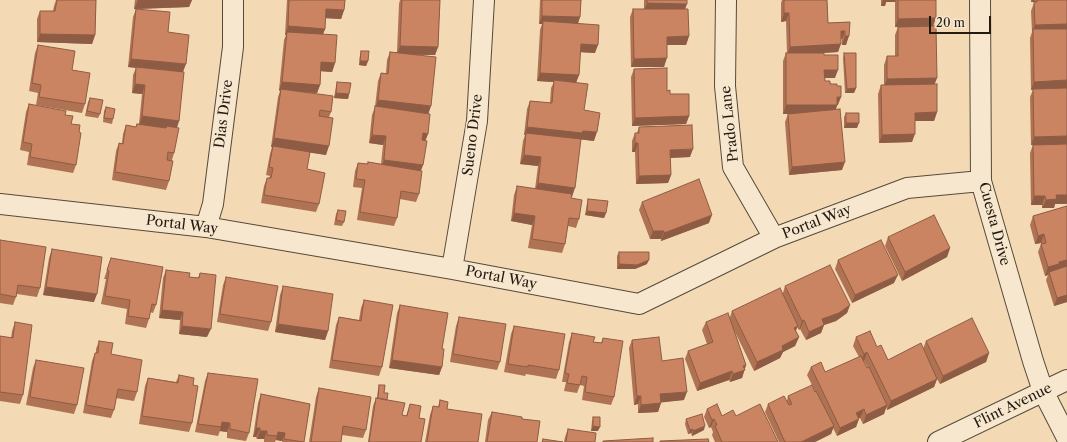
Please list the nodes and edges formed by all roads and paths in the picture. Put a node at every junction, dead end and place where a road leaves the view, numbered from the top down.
1 (233, 0) edge
2 (484, 0) edge
3 (726, 0) edge
4 (980, 0) edge
5 (981, 181) junction
6 (0, 204) edge
7 (206, 227) junction
8 (774, 238) junction
9 (452, 269) junction
10 (1067, 380) edge
11 (1043, 391) junction
12 (1067, 438) edge
13 (938, 442) edge

1 - 7 street, Dias Drive
2 - 9 street, Sueno Drive
3 - 8 street, Prado Lane
4 - 5 street, Cuesta Drive
5 - 8 street, Portal Way
5 - 11 street, Cuesta Drive
6 - 7 street, Portal Way
7 - 9 street, Portal Way
8 - 9 street, Portal Way
10 - 11 street, Flint Avenue
11 - 12 street, Cuesta Drive
11 - 13 street, Flint Avenue

